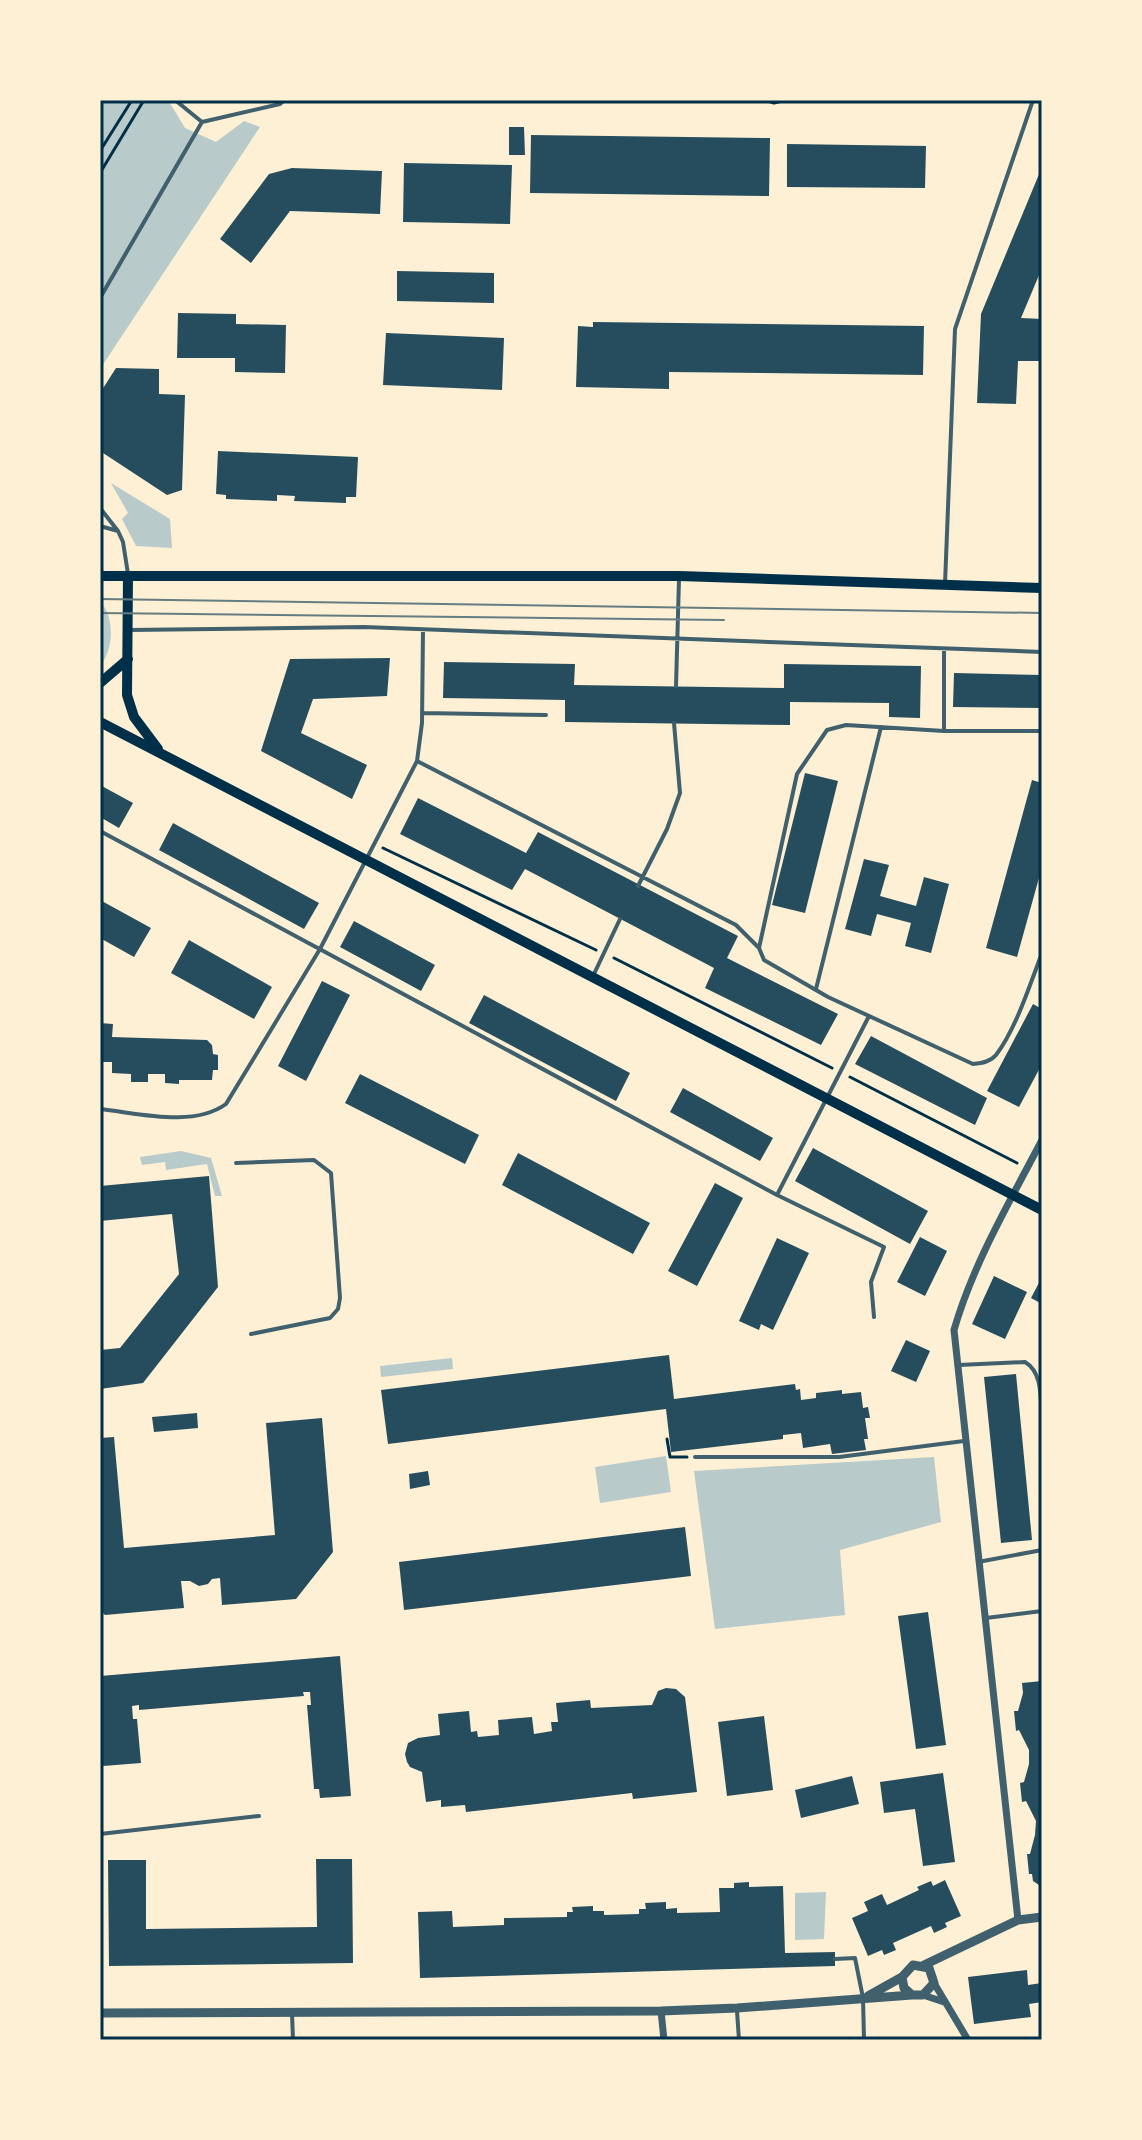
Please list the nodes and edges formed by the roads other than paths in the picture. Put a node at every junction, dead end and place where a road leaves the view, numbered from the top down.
1 (175, 100) edge
2 (284, 100) edge
3 (1033, 100) edge
4 (202, 122) junction
5 (100, 298) edge
6 (100, 508) edge
7 (100, 526) edge
8 (118, 531) junction
9 (100, 576) edge
10 (128, 576) junction
11 (679, 576) junction
12 (945, 585) junction
13 (1042, 588) edge
14 (128, 630) junction
15 (423, 630) junction
16 (677, 640) junction
17 (944, 649) junction
18 (1042, 652) edge
19 (128, 659) junction
20 (100, 683) edge
21 (676, 686) dead end
22 (422, 713) junction
23 (546, 715) dead end
24 (100, 722) edge
25 (674, 723) dead end
26 (881, 727) junction
27 (944, 731) junction
28 (1042, 731) edge
29 (161, 752) junction
30 (417, 761) junction
31 (100, 831) edge
32 (367, 860) junction
33 (642, 877) junction
34 (638, 886) dead end
35 (620, 919) dead end
36 (759, 948) junction
37 (320, 949) junction
38 (1042, 953) edge
39 (593, 976) junction
40 (816, 989) junction
41 (870, 1016) junction
42 (826, 1098) junction
43 (100, 1109) edge
44 (1042, 1140) edge
45 (236, 1163) dead end
46 (777, 1195) junction
47 (1013, 1195) junction
48 (1042, 1210) edge
49 (874, 1317) dead end
50 (251, 1334) dead end
51 (959, 1365) junction
52 (1042, 1422) edge
53 (964, 1441) junction
54 (695, 1457) road end
55 (1042, 1550) edge
56 (978, 1562) junction
57 (1042, 1611) edge
58 (986, 1618) junction
59 (259, 1816) dead end
60 (100, 1834) edge
61 (1042, 1917) edge
62 (1018, 1920) junction
63 (948, 1955) junction
64 (835, 1959) dead end
65 (924, 1965) junction
66 (902, 1977) junction
67 (934, 1980) junction
68 (917, 1995) junction
69 (864, 1998) junction
70 (944, 2002) junction
71 (737, 2008) junction
72 (661, 2011) junction
73 (100, 2013) edge
74 (292, 2013) junction
75 (293, 2040) edge
76 (664, 2040) edge
77 (739, 2040) edge
78 (864, 2040) edge
79 (968, 2040) edge

1 - 4 lane
2 - 4 lane
3 - 12 lane
4 - 5 lane
6 - 8 lane
7 - 8 lane
8 - 10 lane
9 - 10 main road
10 - 11 main road
10 - 14 main road
11 - 12 main road
11 - 16 lane
12 - 13 main road
14 - 15 lane
14 - 19 main road
15 - 16 lane
15 - 22 lane
16 - 17 lane
16 - 21 lane
17 - 18 lane
17 - 27 lane
19 - 20 main road
19 - 29 main road
22 - 23 lane
22 - 30 lane
24 - 29 main road
25 - 33 lane
26 - 27 lane
26 - 36 lane
26 - 40 lane
27 - 28 lane
29 - 32 main road
30 - 32 lane
30 - 33 lane
31 - 37 lane
32 - 37 lane
32 - 39 main road
33 - 34 lane
33 - 36 lane
35 - 39 lane
36 - 40 lane
37 - 43 lane
37 - 46 lane
38 - 41 lane
39 - 42 main road
40 - 41 lane
41 - 42 lane
42 - 46 lane
42 - 47 main road
44 - 47 street
45 - 50 lane
46 - 49 lane
47 - 48 main road
47 - 51 street
51 - 52 lane
51 - 53 street
53 - 54 lane
53 - 56 street
55 - 56 lane
56 - 58 street
57 - 58 lane
58 - 62 street
59 - 60 lane
61 - 62 street
62 - 63 street
63 - 65 street
63 - 67 street
64 - 69 lane
65 - 66 street
65 - 67 street
66 - 68 street
66 - 69 street
67 - 68 street
67 - 70 street
68 - 69 street
68 - 70 street
69 - 71 street
69 - 78 lane
70 - 79 street
71 - 72 street
71 - 77 lane
72 - 74 street
72 - 76 street
73 - 74 street
74 - 75 lane

